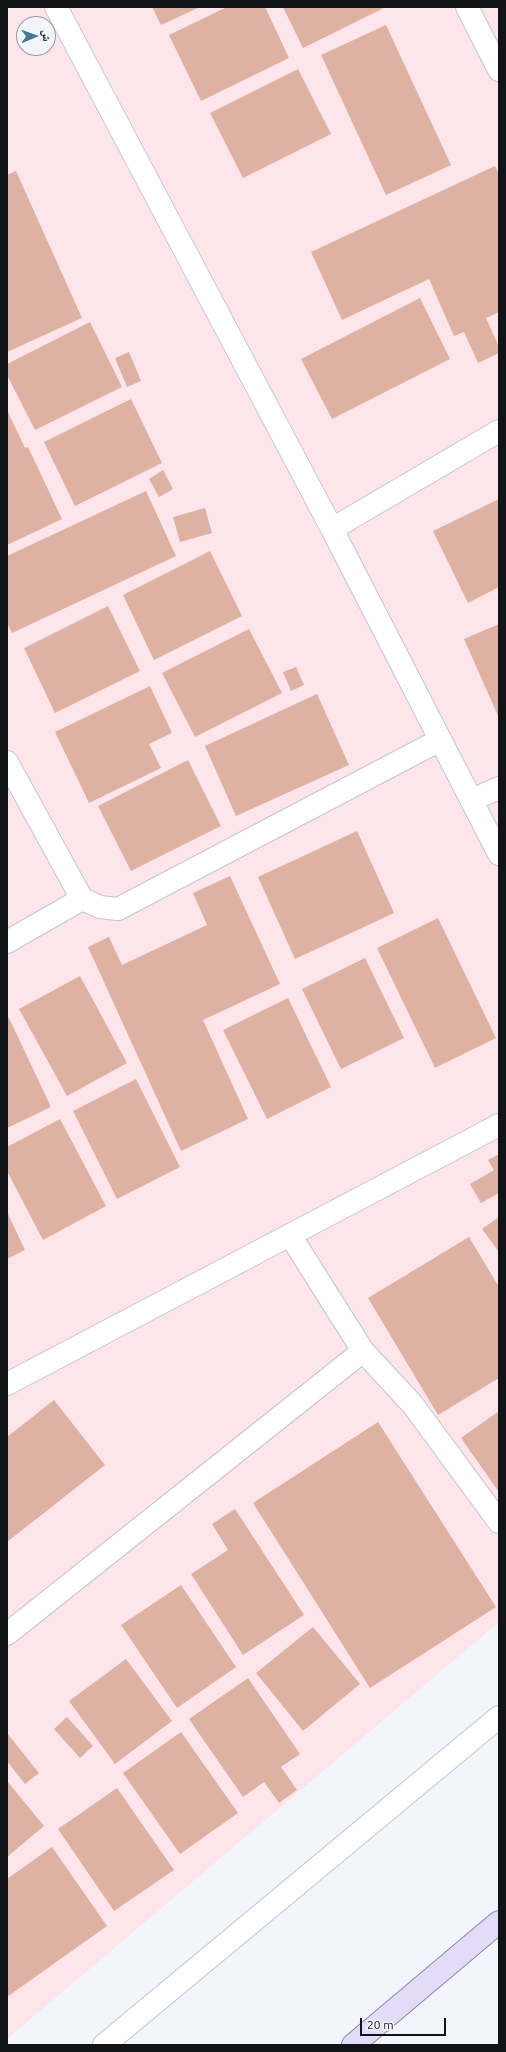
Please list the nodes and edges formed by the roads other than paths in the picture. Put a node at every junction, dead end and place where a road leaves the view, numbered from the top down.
1 (56, 7) edge
2 (467, 7) edge
3 (499, 70) edge
4 (499, 430) edge
5 (332, 529) junction
6 (440, 740) junction
7 (7, 762) edge
8 (499, 788) edge
9 (472, 800) junction
10 (499, 854) edge
11 (82, 899) junction
12 (7, 942) edge
13 (499, 1125) edge
14 (290, 1235) junction
15 (363, 1351) junction
16 (7, 1384) edge
17 (499, 1522) edge
18 (7, 1634) edge
19 (499, 1717) edge
20 (499, 1922) edge
21 (104, 2045) edge
22 (353, 2045) edge

1 - 5 street
2 - 3 street
4 - 5 street
5 - 6 street
6 - 9 street
6 - 11 street
7 - 11 street
8 - 9 street
9 - 10 street
11 - 12 street
13 - 14 street
14 - 15 street
14 - 16 street
15 - 17 street
15 - 18 street
19 - 21 street
20 - 22 main road

